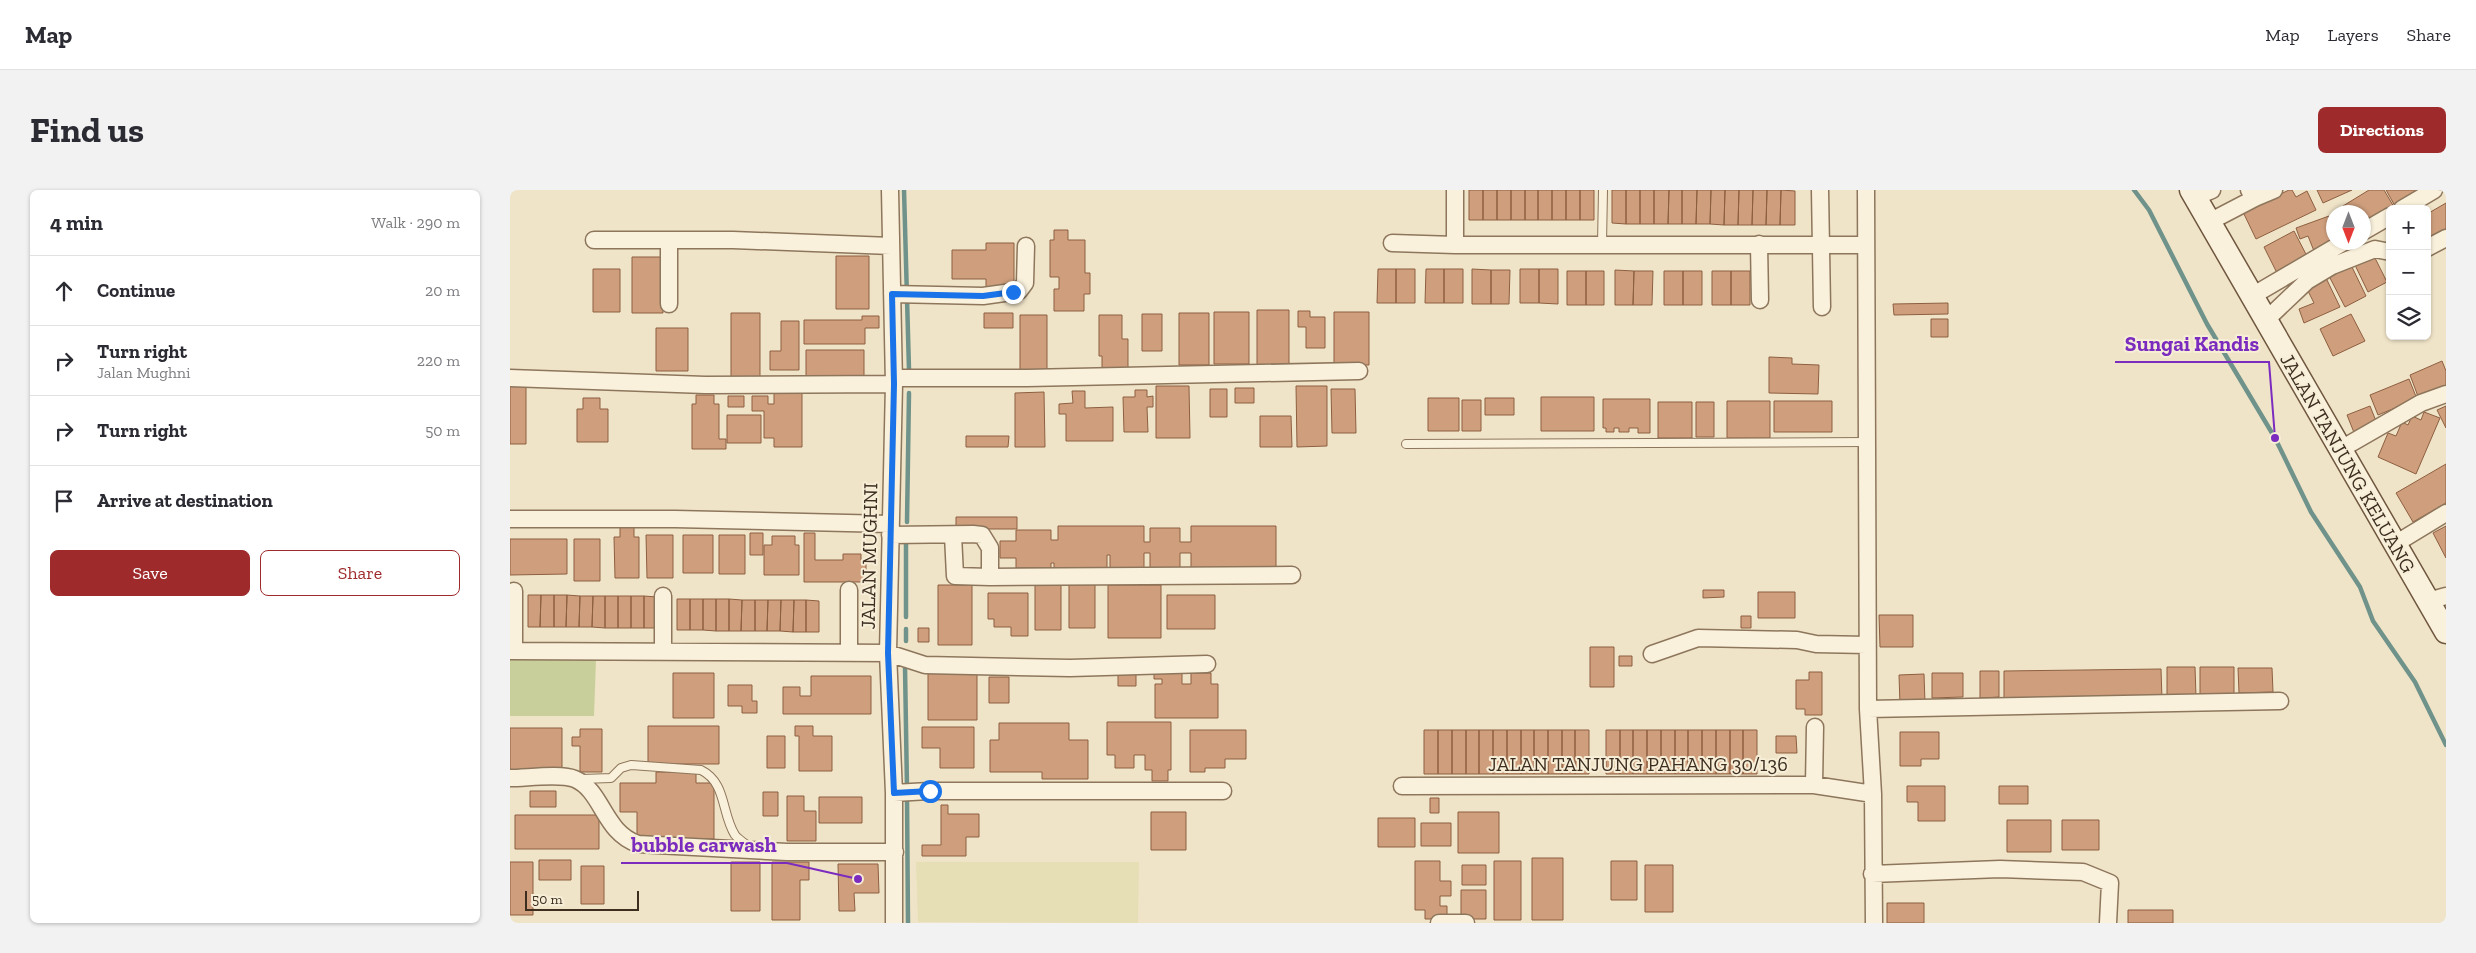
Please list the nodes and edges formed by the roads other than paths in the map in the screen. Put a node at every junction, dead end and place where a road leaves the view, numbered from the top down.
1 (890, 190) edge
2 (1454, 190) edge
3 (1603, 190) edge
4 (1820, 190) edge
5 (1866, 190) edge
6 (2274, 190) edge
7 (2434, 190) edge
8 (2199, 192) edge
9 (2252, 194) edge
10 (2409, 205) edge
11 (2386, 218) edge
12 (2209, 222) junction
13 (2371, 227) edge
14 (2446, 238) edge
15 (594, 240) dead end
16 (669, 240) junction
17 (1392, 243) dead end
18 (1602, 244) junction
19 (1759, 244) junction
20 (1455, 245) junction
21 (1821, 245) junction
22 (1866, 245) junction
23 (891, 246) junction
24 (1026, 246) dead end
25 (2431, 246) edge
26 (2330, 250) edge
27 (2386, 251) edge
28 (2262, 290) junction
29 (896, 295) junction
30 (1760, 300) dead end
31 (669, 304) dead end
32 (1822, 307) dead end
33 (2266, 320) junction
34 (1359, 371) dead end
35 (510, 378) edge
36 (894, 381) junction
37 (2446, 394) edge
38 (1867, 442) junction
39 (1406, 444) dead end
40 (2340, 449) junction
41 (2446, 513) edge
42 (510, 519) edge
43 (890, 529) junction
44 (953, 535) junction
45 (2407, 537) junction
46 (1292, 575) dead end
47 (990, 577) junction
48 (849, 590) dead end
49 (514, 591) dead end
50 (663, 596) dead end
51 (2438, 598) edge
52 (2446, 632) edge
53 (1868, 645) junction
54 (663, 650) junction
55 (512, 651) edge
56 (849, 653) junction
57 (888, 653) junction
58 (1652, 654) dead end
59 (1207, 664) dead end
60 (2280, 701) dead end
61 (1868, 709) junction
62 (1815, 727) dead end
63 (510, 778) edge
64 (575, 779) junction
65 (1814, 785) junction
66 (1402, 786) dead end
67 (1223, 791) dead end
68 (894, 793) junction
69 (1872, 794) junction
70 (754, 850) junction
71 (896, 852) junction
72 (1872, 874) junction
73 (894, 923) edge
74 (1439, 923) edge
75 (1466, 923) edge
76 (1874, 923) edge
77 (2108, 923) edge

1 - 23 street, JALAN MUGHNI
2 - 20 street
3 - 18 lane
4 - 21 street
5 - 22 street
6 - 9 street
7 - 10 street
8 - 12 main road, JALAN TANJUNG KELUANG
9 - 12 street
11 - 13 street
12 - 28 main road, JALAN TANJUNG KELUANG
14 - 25 street
15 - 16 street
16 - 23 street
16 - 31 street
17 - 20 street
18 - 19 street
18 - 20 street
19 - 21 street
19 - 30 street
21 - 22 street
21 - 32 street
22 - 38 street
23 - 29 street, JALAN MUGHNI
24 - 29 street
26 - 28 street
27 - 33 street
28 - 33 main road, JALAN TANJUNG KELUANG
29 - 36 street, JALAN MUGHNI
33 - 40 main road, JALAN TANJUNG KELUANG
34 - 36 street
35 - 36 street
36 - 43 street, JALAN MUGHNI
37 - 40 street
38 - 39 lane
38 - 53 street
40 - 45 main road, JALAN TANJUNG KELUANG
41 - 45 street
42 - 43 street
43 - 44 street
43 - 57 street, JALAN MUGHNI
44 - 47 street
44 - 47 street
45 - 51 main road, JALAN TANJUNG KELUANG
46 - 47 street
48 - 56 street
49 - 55 street
50 - 54 street
51 - 52 main road, JALAN TANJUNG KELUANG
53 - 58 street
53 - 61 street
54 - 55 street
54 - 56 street
56 - 57 street
57 - 59 street
57 - 68 street, JALAN MUGHNI
60 - 61 street
61 - 69 street
62 - 65 street
63 - 64 street
64 - 70 street
64 - 70 lane
65 - 66 street, JALAN TANJUNG PAHANG 30/136
65 - 69 street, JALAN TANJUNG PAHANG 30/136
67 - 68 street
68 - 71 street, JALAN MUGHNI
69 - 72 street
70 - 71 street
71 - 73 street, JALAN MUGHNI
72 - 76 street
72 - 77 street
74 - 75 street

